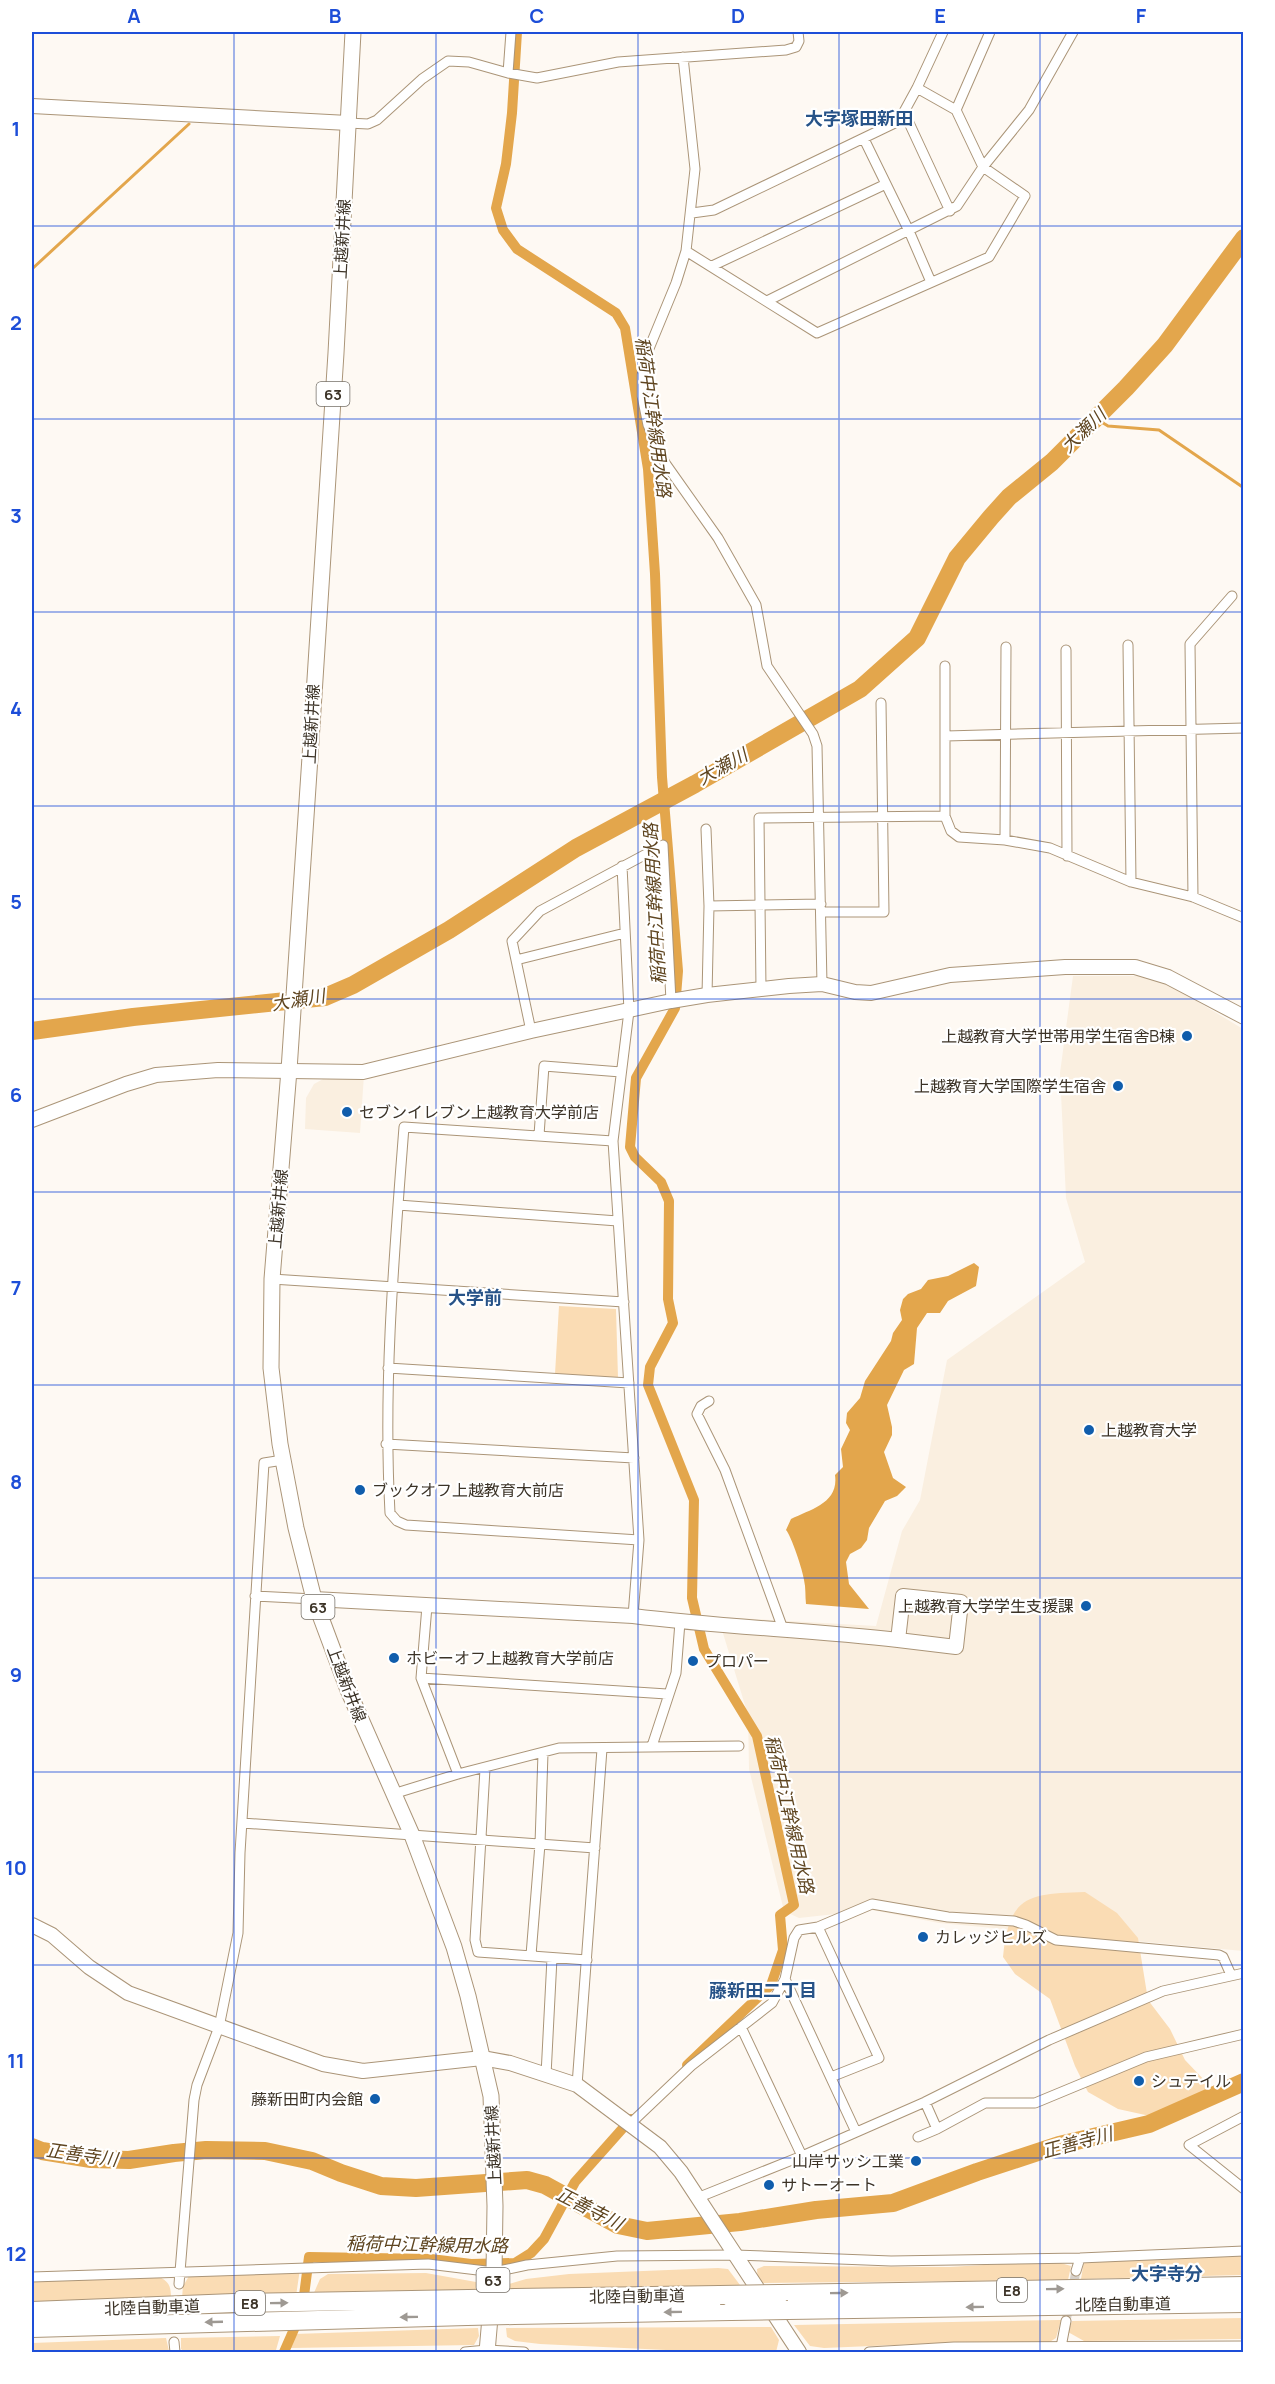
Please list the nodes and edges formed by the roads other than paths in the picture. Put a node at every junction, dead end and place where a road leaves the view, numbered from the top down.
1 (353, 32) edge
2 (511, 32) edge
3 (798, 32) edge
4 (943, 32) edge
5 (990, 32) edge
6 (1073, 32) edge
7 (683, 57) junction
8 (508, 73) junction
9 (917, 88) junction
10 (32, 106) edge
11 (956, 110) junction
12 (904, 112) junction
13 (348, 123) junction
14 (864, 139) junction
15 (983, 167) junction
16 (886, 184) junction
17 (950, 211) junction
18 (692, 213) junction
19 (909, 231) junction
20 (687, 251) junction
21 (712, 266) junction
22 (932, 282) junction
23 (766, 301) junction
24 (1232, 596) dead end
25 (1128, 645) dead end
26 (1006, 647) dead end
27 (1066, 650) dead end
28 (945, 666) dead end
29 (881, 703) dead end
30 (1244, 728) edge
31 (1191, 729) junction
32 (1129, 731) junction
33 (1067, 732) junction
34 (1006, 734) junction
35 (946, 736) junction
36 (945, 816) junction
37 (883, 818) junction
38 (819, 819) junction
39 (706, 828) dead end
40 (1005, 840) junction
41 (1066, 856) junction
42 (622, 866) junction
43 (1131, 882) junction
44 (1193, 897) junction
45 (760, 905) junction
46 (709, 906) junction
47 (821, 908) junction
48 (1244, 918) edge
49 (625, 933) junction
50 (516, 960) junction
51 (822, 984) junction
52 (761, 989) junction
53 (706, 995) junction
54 (671, 1001) junction
55 (629, 1011) junction
56 (1243, 1013) edge
57 (531, 1031) junction
58 (289, 1070) junction
59 (621, 1072) junction
60 (32, 1120) edge
61 (539, 1135) junction
62 (613, 1141) junction
63 (398, 1205) junction
64 (618, 1221) junction
65 (272, 1279) junction
66 (392, 1286) junction
67 (624, 1302) junction
68 (388, 1368) junction
69 (629, 1383) junction
70 (709, 1401) dead end
71 (387, 1444) junction
72 (634, 1458) junction
73 (283, 1460) junction
74 (639, 1540) junction
75 (255, 1596) junction
76 (314, 1599) junction
77 (427, 1606) junction
78 (633, 1616) junction
79 (680, 1622) junction
80 (783, 1629) junction
81 (898, 1640) junction
82 (421, 1678) junction
83 (667, 1694) junction
84 (652, 1746) junction
85 (739, 1746) dead end
86 (602, 1749) junction
87 (543, 1753) junction
88 (485, 1769) junction
89 (458, 1774) junction
90 (393, 1794) junction
91 (242, 1823) junction
92 (412, 1835) junction
93 (482, 1840) junction
94 (540, 1844) junction
95 (595, 1848) junction
96 (32, 1925) edge
97 (818, 1927) junction
98 (531, 1955) junction
99 (552, 1958) junction
100 (586, 1960) junction
101 (1244, 1973) edge
102 (1231, 1975) junction
103 (785, 1979) junction
104 (219, 2027) junction
105 (741, 2027) junction
106 (1244, 2034) edge
107 (482, 2058) junction
108 (546, 2074) junction
109 (831, 2077) junction
110 (578, 2085) junction
111 (925, 2102) junction
112 (1244, 2116) edge
113 (631, 2123) junction
114 (937, 2129) junction
115 (856, 2132) junction
116 (918, 2136) dead end
117 (802, 2157) junction
118 (1244, 2189) edge
119 (697, 2198) junction
120 (1244, 2251) edge
121 (735, 2255) junction
122 (1080, 2258) junction
123 (494, 2271) junction
124 (1076, 2271) tunnel mouth
125 (179, 2272) junction
126 (32, 2277) edge
127 (179, 2284) dead end
128 (1244, 2286) edge
129 (1244, 2303) edge
130 (514, 2307) junction
131 (468, 2308) junction
132 (32, 2311) edge
133 (1066, 2321) tunnel mouth
134 (32, 2328) edge
135 (1244, 2346) edge
136 (1061, 2347) junction
137 (954, 2350) edge
138 (1120, 2350) edge
139 (487, 2351) edge
140 (465, 2352) edge
141 (524, 2352) edge
142 (799, 2352) edge
143 (869, 2352) edge

1 - 13 main road, 上越新井線 / 63
2 - 8 street
3 - 7 street
4 - 9 street
5 - 11 street
6 - 15 street
7 - 8 street
7 - 18 street
8 - 13 street
9 - 11 street
9 - 12 street
10 - 13 street
11 - 15 street
12 - 14 street
12 - 17 street
13 - 58 main road, 上越新井線 / 63
14 - 16 street
14 - 18 street
15 - 17 street
15 - 22 street
16 - 19 street
16 - 21 street
17 - 19 street
18 - 20 street
19 - 22 street
19 - 23 street
20 - 21 street
20 - 38 street
21 - 23 street
22 - 23 street
24 - 31 street
25 - 32 street
26 - 34 street
27 - 33 street
28 - 35 street
29 - 37 street
30 - 31 street
31 - 32 street
31 - 44 street
32 - 33 street
32 - 43 street
33 - 34 street
33 - 41 street
34 - 35 street
34 - 40 street
35 - 36 street
36 - 37 street
36 - 40 street
37 - 38 street
37 - 47 street
38 - 45 street
38 - 47 street
39 - 46 street
40 - 41 street
41 - 43 street
42 - 49 street
42 - 50 street
42 - 54 street
43 - 44 street
44 - 48 street
45 - 46 street
45 - 47 street
45 - 52 street
46 - 53 street
47 - 51 street
49 - 50 street
49 - 55 street
50 - 57 street
51 - 52 street
51 - 56 street
52 - 53 street
53 - 54 street
54 - 55 street
55 - 57 street
55 - 59 street
57 - 58 street
58 - 60 street
58 - 65 main road, 上越新井線 / 63
59 - 61 street
59 - 62 street
61 - 62 street
61 - 63 street
62 - 64 street
63 - 64 street
63 - 66 street
64 - 67 street
65 - 66 street
65 - 73 main road, 上越新井線 / 63
66 - 67 street
66 - 68 street
67 - 69 street
68 - 69 street
68 - 71 street
69 - 72 street
70 - 80 street
71 - 72 street
71 - 74 street
72 - 74 street
73 - 75 street
73 - 76 main road, 上越新井線 / 63
74 - 78 street
75 - 76 street
75 - 91 street
76 - 77 street
76 - 90 main road, 上越新井線 / 63
77 - 78 street
77 - 82 street
78 - 79 street
79 - 80 street
79 - 83 street
80 - 81 street
81 - 81 street
82 - 83 street
82 - 89 street
83 - 84 street
84 - 85 street
84 - 86 street
86 - 87 street
86 - 95 street
87 - 88 street
87 - 94 street
88 - 89 street
88 - 93 street
89 - 90 street
90 - 92 main road, 上越新井線 / 63
91 - 92 street
91 - 104 street
92 - 93 street
92 - 107 main road, 上越新井線 / 63
93 - 94 street
93 - 98 street
94 - 95 street
94 - 98 street
95 - 100 street
96 - 104 street
97 - 102 street
97 - 103 street
97 - 109 street
98 - 99 street
99 - 100 street
99 - 108 street
100 - 110 street
101 - 102 street
102 - 111 street
103 - 105 street
103 - 109 street
104 - 107 street
104 - 125 street
105 - 113 street
105 - 117 street
106 - 114 street
107 - 108 street
107 - 123 main road, 上越新井線 / 63
108 - 110 street
109 - 115 street
110 - 113 street
111 - 114 street
111 - 115 street
112 - 118 street
113 - 119 street
114 - 116 street
115 - 117 street
117 - 119 street
119 - 121 street
120 - 122 street
121 - 122 street
121 - 123 street
121 - 142 street
122 - 124 street
123 - 125 street
123 - 139 main road, 上越新井線 / 63
125 - 126 street
125 - 127 street
130 -> 128 highway, 北陸自動車道 / E8, bridge
129 -> 130 highway, 北陸自動車道 / E8, bridge
130 - 131 highway, 北陸自動車道 / E8, bridge
132 -> 131 highway, 北陸自動車道 / E8
131 -> 134 highway, 北陸自動車道 / E8
133 - 136 street
135 - 138 street
136 - 137 street
136 - 138 street
137 - 143 street
139 - 140 street
139 - 141 street

